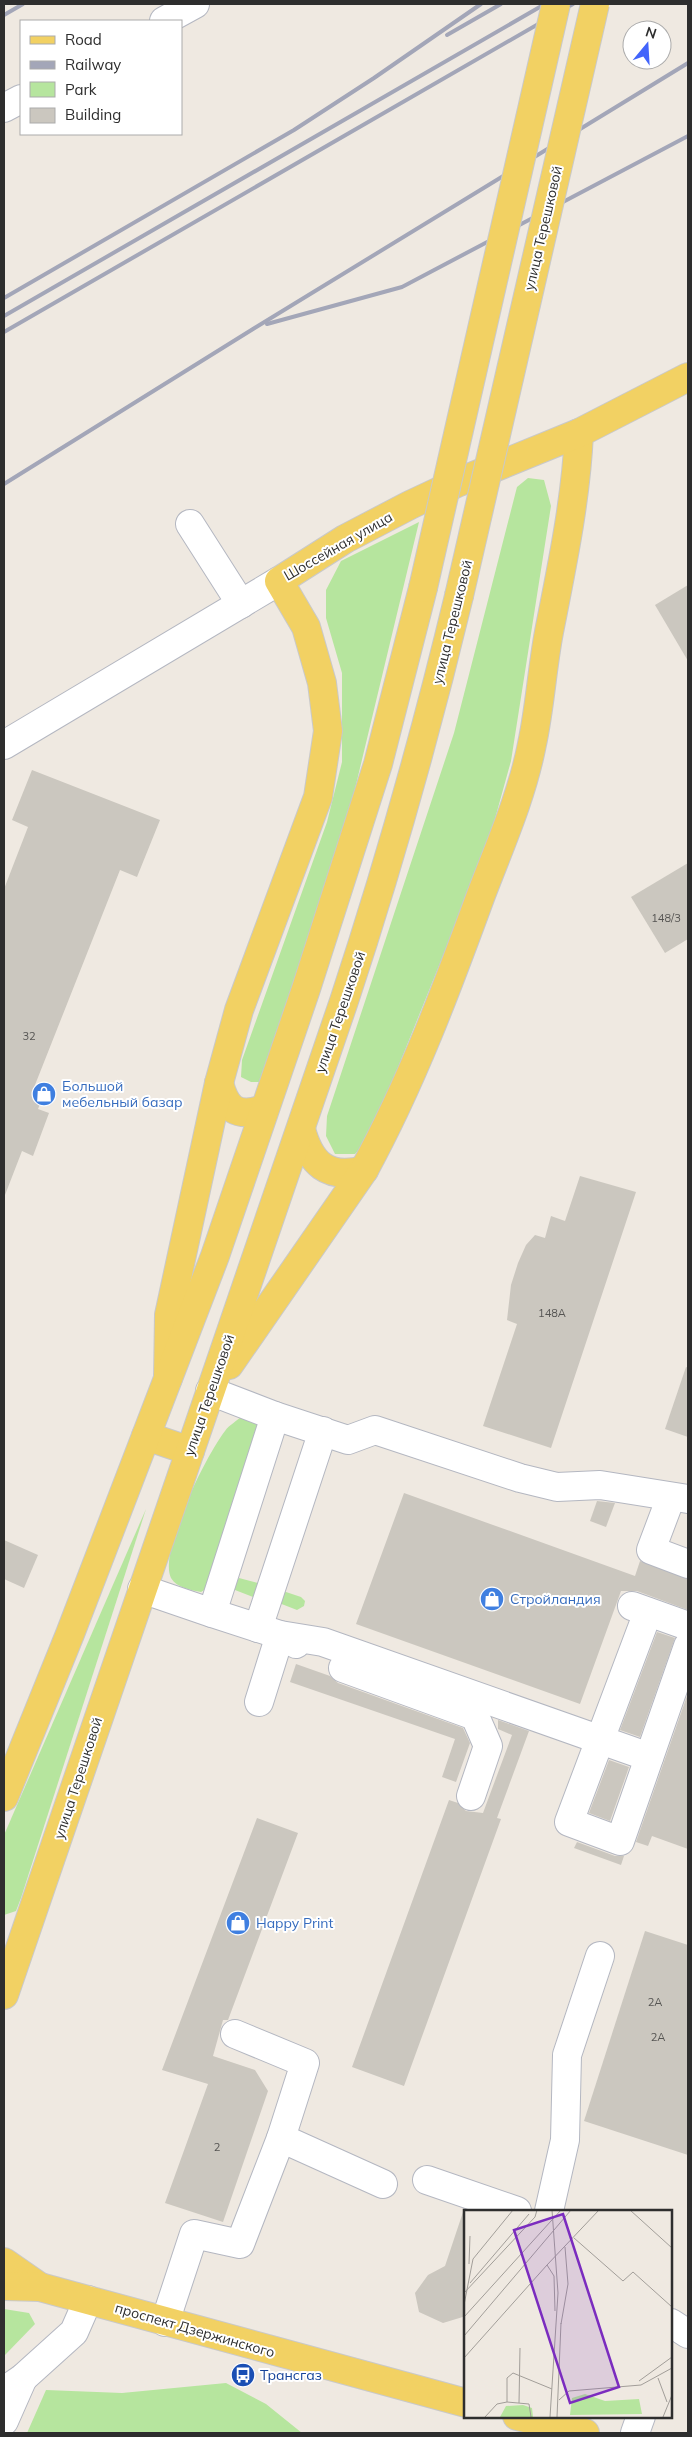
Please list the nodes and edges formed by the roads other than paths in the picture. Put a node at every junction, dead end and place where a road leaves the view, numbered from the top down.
1 (195, 4) edge
2 (556, 4) edge
3 (595, 4) edge
4 (166, 20) edge
5 (20, 100) edge
6 (4, 108) edge
7 (688, 377) edge
8 (579, 432) junction
9 (190, 524) dead end
10 (279, 581) junction
11 (241, 604) junction
12 (4, 745) edge
13 (219, 1083) junction
14 (264, 1109) junction
15 (300, 1129) junction
16 (364, 1170) junction
17 (168, 1378) junction
18 (210, 1391) junction
19 (276, 1416) junction
20 (323, 1431) junction
21 (146, 1436) junction
22 (190, 1452) junction
23 (680, 1498) edge
24 (688, 1564) edge
25 (142, 1589) junction
26 (212, 1613) junction
27 (688, 1626) edge
28 (269, 1631) junction
29 (688, 1646) edge
30 (259, 1702) dead end
31 (600, 1738) junction
32 (649, 1757) junction
33 (471, 1796) dead end
34 (4, 1797) edge
35 (12, 1946) edge
36 (600, 1956) dead end
37 (4, 1995) edge
38 (235, 2034) dead end
39 (280, 2138) junction
40 (427, 2180) dead end
41 (383, 2184) dead end
42 (514, 2210) edge
43 (549, 2210) edge
44 (4, 2262) edge
45 (4, 2286) edge
46 (40, 2287) junction
47 (88, 2300) junction
48 (165, 2322) junction
49 (672, 2324) edge
50 (688, 2334) edge
51 (13, 2385) edge
52 (464, 2402) edge
53 (521, 2417) edge
54 (641, 2417) edge
55 (4, 2421) edge
56 (585, 2433) edge
57 (635, 2433) edge

1 - 4 street
2 - 14 main road, bridge
3 - 15 main road, улица Терешковой, bridge
5 - 6 street
7 - 8 main road, Шоссейная улица
8 - 10 main road, Шоссейная улица
8 - 16 main road
9 - 11 street
10 - 11 street, Шоссейная улица
10 - 13 main road
11 - 12 street, Шоссейная улица
13 - 14 main road
13 - 17 main road
14 - 17 main road
15 - 16 main road
15 - 18 main road, улица Терешковой
16 - 18 main road
17 - 21 main road
18 - 19 street
18 - 22 main road, улица Терешковой
19 - 20 street
19 - 26 street
20 - 23 street
20 - 28 street
21 - 22 main road
21 - 34 main road
22 - 25 main road, улица Терешковой
23 - 24 street
25 - 26 street
25 - 35 main road, улица Терешковой
26 - 28 street
27 - 31 street
28 - 30 street
28 - 31 street
28 - 33 street
29 - 32 street
31 - 32 street
31 - 32 street
35 - 37 main road, улица Терешковой
36 - 43 street
38 - 39 street
39 - 41 street
39 - 48 street
40 - 42 street
44 - 46 main road
45 - 46 main road
46 - 47 main road, проспект Дзержинского
47 - 48 main road, проспект Дзержинского
47 - 51 street
48 - 52 main road, проспект Дзержинского
49 - 50 street
51 - 55 street
53 - 56 main road
54 - 57 street

